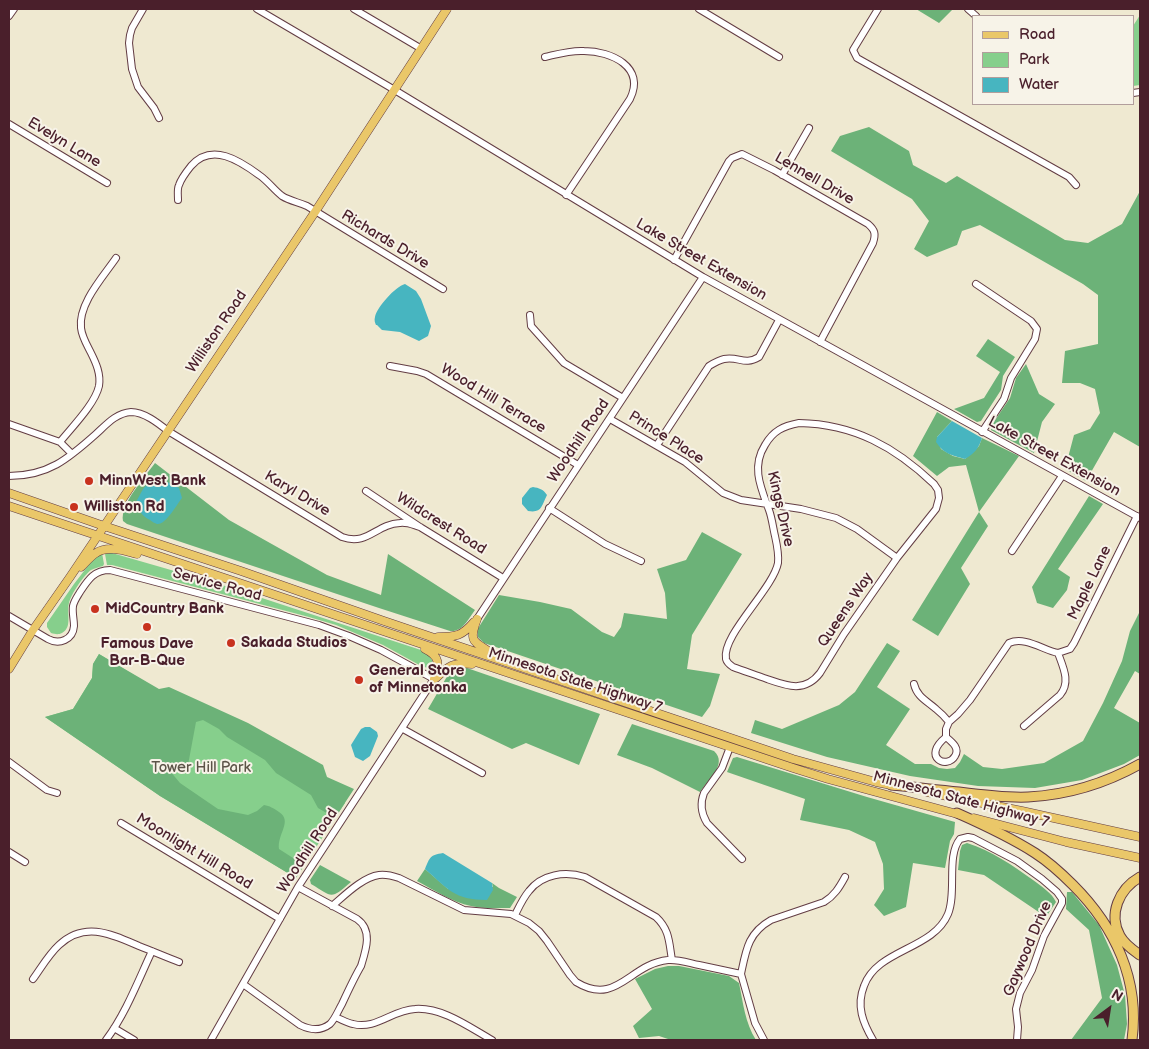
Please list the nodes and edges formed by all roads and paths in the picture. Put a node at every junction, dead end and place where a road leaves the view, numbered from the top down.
1 (14, 9) edge
2 (143, 9) edge
3 (257, 9) edge
4 (354, 9) edge
5 (447, 9) edge
6 (699, 9) edge
7 (875, 10) edge
8 (9, 16) edge
9 (420, 48) junction
10 (545, 57) dead end
11 (779, 57) dead end
12 (393, 89) junction
13 (159, 118) dead end
14 (9, 124) edge
15 (809, 128) dead end
16 (782, 175) junction
17 (107, 183) dead end
18 (1076, 185) dead end
19 (566, 195) junction
20 (178, 200) dead end
21 (315, 212) junction
22 (116, 258) dead end
23 (674, 260) junction
24 (703, 277) junction
25 (976, 284) dead end
26 (443, 289) dead end
27 (530, 315) dead end
28 (780, 320) junction
29 (820, 342) junction
30 (390, 366) dead end
31 (623, 398) junction
32 (610, 419) junction
33 (9, 424) edge
34 (168, 431) junction
35 (982, 432) junction
36 (60, 442) junction
37 (656, 445) junction
38 (72, 454) junction
39 (578, 465) junction
40 (9, 476) edge
41 (1062, 476) junction
42 (929, 479) joint
43 (366, 491) dead end
44 (9, 493) edge
45 (766, 503) junction
46 (9, 506) edge
47 (549, 508) junction
48 (1138, 517) edge
49 (104, 526) junction
50 (420, 527) junction
51 (98, 536) junction
52 (1012, 551) dead end
53 (897, 558) junction
54 (166, 559) junction
55 (641, 561) dead end
56 (70, 577) junction
57 (503, 578) junction
58 (9, 616) edge
59 (477, 619) junction
60 (33, 630) junction
61 (403, 638) junction
62 (435, 638) junction
63 (1058, 653) junction
64 (495, 659) junction
65 (728, 663) joint
66 (488, 666) junction
67 (9, 669) edge
68 (434, 679) junction
69 (914, 684) dead end
70 (949, 722) junction
71 (1024, 726) dead end
72 (403, 729) junction
73 (946, 737) dead end
74 (730, 747) junction
75 (9, 762) edge
76 (1140, 764) edge
77 (482, 773) dead end
78 (891, 785) junction
79 (57, 794) dead end
80 (957, 814) junction
81 (121, 823) dead end
82 (1140, 837) edge
83 (9, 852) edge
84 (1140, 858) edge
85 (742, 859) dead end
86 (25, 862) dead end
87 (845, 877) dead end
88 (1140, 877) edge
89 (298, 887) junction
90 (332, 906) junction
91 (515, 915) junction
92 (280, 919) junction
93 (152, 951) junction
94 (1140, 955) edge
95 (672, 960) junction
96 (179, 962) dead end
97 (741, 974) junction
98 (33, 979) dead end
99 (243, 984) junction
100 (335, 1017) junction
101 (114, 1028) junction
102 (106, 1040) edge
103 (134, 1040) edge
104 (211, 1040) edge
105 (492, 1040) edge
106 (764, 1040) edge
107 (873, 1040) edge
108 (1017, 1040) edge
109 (1132, 1040) edge

1 - 8 street
2 - 13 street
3 - 12 street, Lake Street Extension
4 - 9 street
5 - 9 main road, Williston Road
6 - 11 street
7 - 18 street
9 - 12 main road, Williston Road
10 - 19 street
12 - 19 street, Lake Street Extension
12 - 21 main road, Williston Road
14 - 17 street, Evelyn Lane
15 - 16 street
16 - 23 street, Lennell Drive
16 - 29 street, Lennell Drive
19 - 23 street, Lake Street Extension
20 - 21 street, Richards Drive
21 - 26 street, Richards Drive
21 - 34 main road, Williston Road
22 - 36 street
23 - 24 street, Lake Street Extension
24 - 28 street, Lake Street Extension
24 - 31 street, Woodhill Road
25 - 35 street
27 - 31 street
28 - 29 street, Lake Street Extension
28 - 37 street
29 - 35 street, Lake Street Extension
30 - 39 street, Wood Hill Terrace
31 - 32 street, Woodhill Road
32 - 37 street, Prince Place
32 - 39 street, Woodhill Road
33 - 36 street
34 - 38 street, Karyl Drive
34 - 49 main road, Williston Road
34 - 50 street, Karyl Drive
35 - 41 street, Lake Street Extension
36 - 38 street
37 - 45 street, Prince Place
38 - 40 street, Karyl Drive
39 - 47 street, Woodhill Road
41 - 48 street, Lake Street Extension
41 - 52 street
42 - 45 street, Kings Drive
42 - 53 street, Queens Way
43 - 50 street, Wildcrest Road
44 - 49 main road, Minnesota State Highway 7
45 - 53 street, Prince Place
45 - 65 street, Kings Drive
46 - 51 main road, Minnesota State Highway 7
47 - 55 street
47 - 57 street, Woodhill Road
48 - 63 street, Maple Lane
49 - 51 main road, Williston Road
49 - 62 main road, Minnesota State Highway 7
50 - 57 street, Wildcrest Road
51 - 54 main road, Minnesota State Highway 7
51 - 56 main road, Williston Road
53 - 65 street, Queens Way
54 - 56 main road
54 - 61 main road, Minnesota State Highway 7
56 - 60 main road, Williston Road
57 - 59 street, Woodhill Road
58 - 60 street, Service Road
59 - 62 main road
59 - 64 main road
60 - 67 main road, Williston Road
60 - 68 street, Service Road
61 - 66 main road, Minnesota State Highway 7
61 - 68 main road
62 - 64 main road, Minnesota State Highway 7
63 - 70 street
63 - 71 street
64 - 78 main road, Minnesota State Highway 7
66 - 68 main road
66 - 74 main road, Minnesota State Highway 7
68 - 72 street, Woodhill Road
69 - 70 street
70 - 73 street
72 - 77 street
72 - 89 street, Woodhill Road
74 - 80 main road, Minnesota State Highway 7
74 - 85 street
75 - 79 street
76 - 78 highway
78 - 82 main road, Minnesota State Highway 7
80 - 84 main road, Minnesota State Highway 7
80 - 109 highway
81 - 92 street, Moonlight Hill Road
83 - 86 street
87 - 97 street
88 - 94 highway
89 - 90 street
89 - 92 street, Woodhill Road
90 - 91 street
90 - 100 street
91 - 95 street
91 - 95 street
92 - 99 street, Woodhill Road
93 - 96 street
93 - 98 street
93 - 101 street
95 - 97 street
97 - 106 street
99 - 100 street
99 - 104 street, Woodhill Road
100 - 105 street
101 - 102 street
101 - 103 street
107 - 108 street, Gaywood Drive

